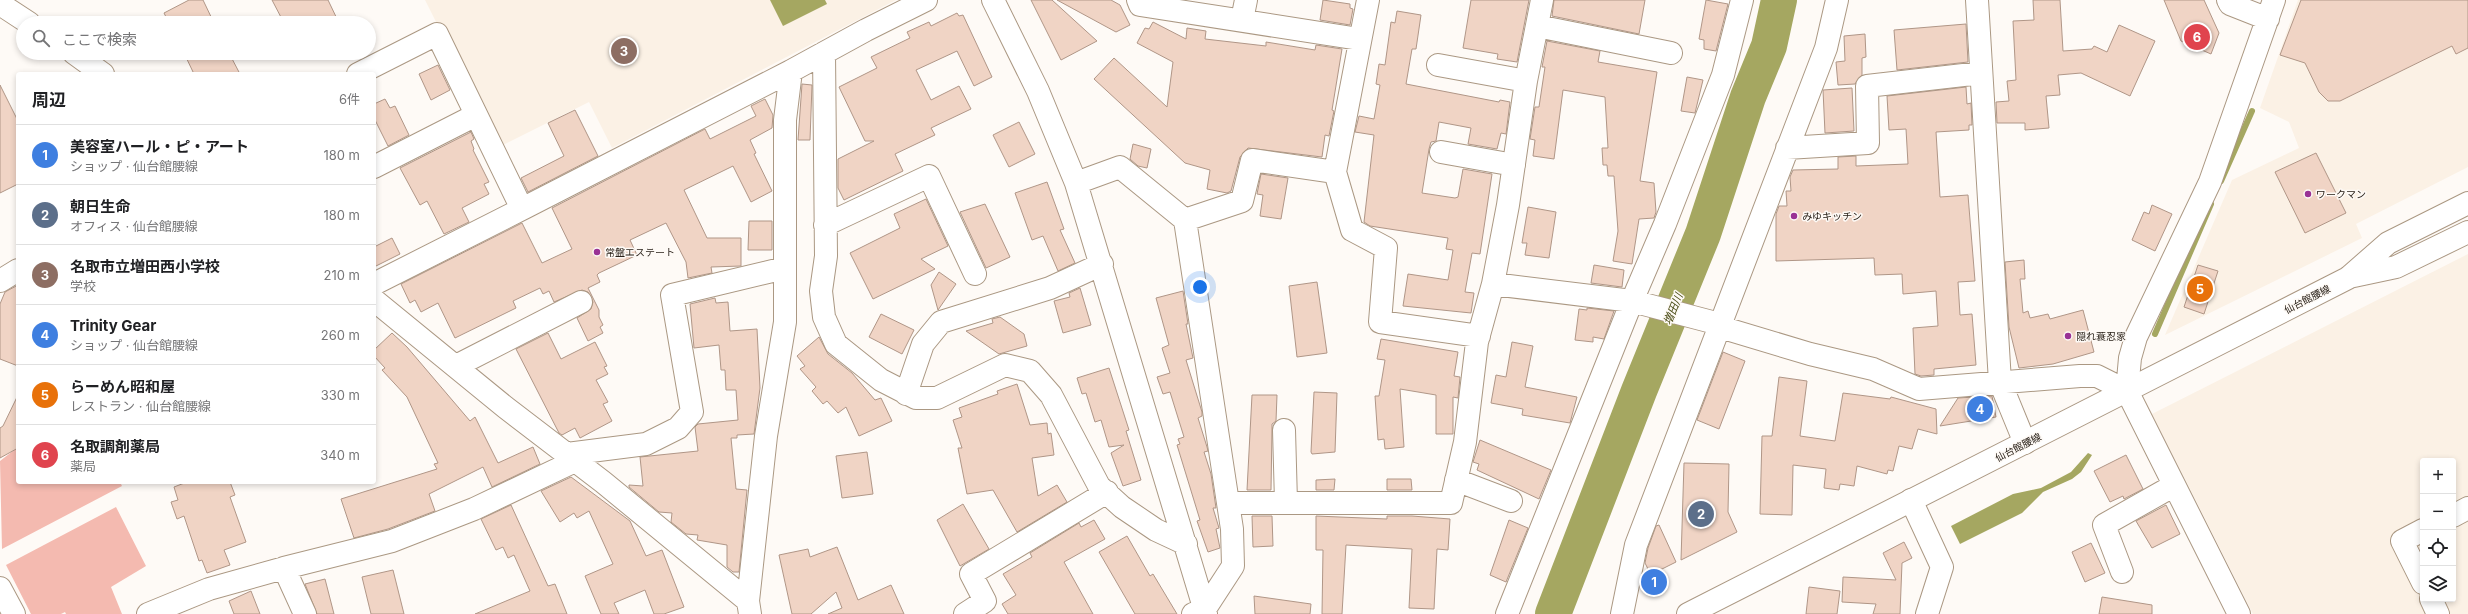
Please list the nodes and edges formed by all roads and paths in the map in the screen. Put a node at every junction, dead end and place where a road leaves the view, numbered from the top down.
1 (926, 0) edge
2 (993, 0) edge
3 (1138, 0) edge
4 (1368, 0) edge
5 (1542, 0) edge
6 (1742, 0) edge
7 (1837, 0) edge
8 (1977, 0) edge
9 (2228, 0) edge
10 (0, 4) edge
11 (2271, 9) edge
12 (1244, 10) edge
13 (18, 16) edge
14 (1537, 26) junction
15 (1359, 39) junction
16 (824, 53) junction
17 (1671, 53) dead end
18 (84, 60) edge
19 (1438, 65) dead end
20 (791, 71) junction
21 (100, 72) edge
22 (362, 72) edge
23 (1982, 73) junction
24 (1526, 81) junction
25 (476, 115) junction
26 (1787, 148) junction
27 (1442, 152) dead end
28 (1514, 165) junction
29 (376, 166) edge
30 (1335, 172) junction
31 (1076, 182) junction
32 (2468, 204) edge
33 (522, 208) junction
34 (1185, 220) junction
35 (825, 225) junction
36 (2468, 232) edge
37 (1102, 264) junction
38 (785, 268) junction
39 (16, 271) edge
40 (975, 274) dead end
41 (2348, 278) junction
42 (0, 280) edge
43 (376, 283) edge
44 (1493, 284) junction
45 (1632, 301) junction
46 (376, 302) edge
47 (581, 302) dead end
48 (1716, 325) junction
49 (1479, 336) junction
50 (456, 366) junction
51 (2000, 382) junction
52 (2127, 391) junction
53 (906, 394) junction
54 (1284, 430) dead end
55 (2025, 444) junction
56 (571, 457) junction
57 (1456, 480) junction
58 (2173, 486) junction
59 (1107, 492) junction
60 (1911, 500) junction
61 (1511, 501) dead end
62 (1286, 502) junction
63 (1228, 503) junction
64 (2468, 508) edge
65 (2456, 514) edge
66 (2420, 532) edge
67 (1186, 544) junction
68 (284, 568) junction
69 (2122, 572) dead end
70 (2420, 577) edge
71 (0, 588) edge
72 (2432, 602) edge
73 (749, 607) edge
74 (1202, 612) edge
75 (14, 614) edge
76 (148, 614) edge
77 (305, 614) edge
78 (965, 614) edge
79 (1507, 614) edge
80 (1622, 614) edge
81 (1688, 614) edge
82 (1927, 614) edge
83 (2239, 614) edge
84 (2438, 614) edge

1 - 16 street
2 - 31 street
3 - 12 street
4 - 15 street
5 - 14 street
6 - 45 street
7 - 26 street
8 - 23 street
9 - 11 street
10 - 13 street
11 - 52 street
12 - 15 street
14 - 17 street
14 - 24 street
15 - 30 street
16 - 20 street
16 - 35 street
18 - 21 street
19 - 24 street
20 - 33 street
20 - 38 street
22 - 25 street
23 - 26 street
23 - 51 street
24 - 28 street
25 - 29 street
25 - 33 street
26 - 48 street
27 - 28 street
28 - 44 street
30 - 34 street
30 - 49 street
31 - 34 street
31 - 37 street
32 - 41 street, 仙台館腰線
33 - 43 street
34 - 63 street
35 - 40 street
35 - 53 street
36 - 41 street, 仙台館腰線
37 - 53 street
37 - 67 street
38 - 56 street
38 - 73 street
39 - 42 street
41 - 52 street, 仙台館腰線
44 - 45 street
44 - 49 street
45 - 48 street
45 - 79 street
46 - 50 street
47 - 50 street
48 - 51 street
48 - 80 street
49 - 57 street
50 - 56 street
51 - 52 street
51 - 55 street
52 - 55 street, 仙台館腰線
52 - 58 street
53 - 59 street
54 - 62 street
55 - 60 street, 仙台館腰線
56 - 68 street
56 - 73 street
57 - 61 street
57 - 62 street
58 - 69 street
58 - 83 street
59 - 67 street
59 - 78 street
60 - 81 street, 仙台館腰線
60 - 82 street
62 - 63 street
63 - 74 street
64 - 65 street
66 - 70 street
67 - 74 street
68 - 76 street
68 - 77 street
71 - 75 street
72 - 84 street

